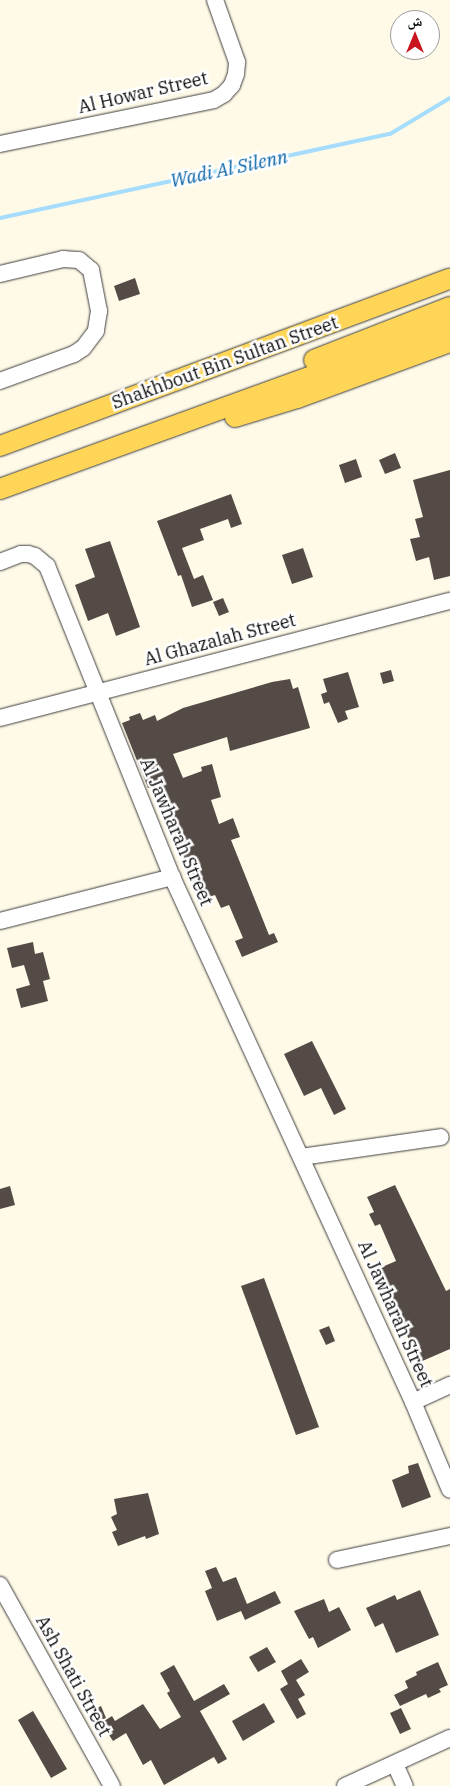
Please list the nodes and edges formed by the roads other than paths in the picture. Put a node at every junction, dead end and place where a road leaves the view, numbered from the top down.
1 (216, 0) edge
2 (0, 144) edge
3 (0, 274) edge
4 (450, 279) edge
5 (450, 306) edge
6 (450, 326) edge
7 (450, 342) edge
8 (0, 381) edge
9 (231, 406) junction
10 (201, 416) junction
11 (0, 446) edge
12 (0, 489) edge
13 (0, 562) edge
14 (450, 601) edge
15 (97, 693) junction
16 (0, 718) edge
17 (172, 878) junction
18 (0, 921) edge
19 (441, 1137) dead end
20 (301, 1157) junction
21 (450, 1385) edge
22 (413, 1402) junction
23 (450, 1490) edge
24 (450, 1536) edge
25 (337, 1560) dead end
26 (0, 1585) edge
27 (450, 1738) edge
28 (395, 1764) junction
29 (112, 1786) edge
30 (345, 1786) edge
31 (405, 1786) edge

1 - 2 street, Al Howar Street
3 - 8 street
4 - 11 main road, Shakhbout Bin Sultan Street
5 - 9 main road
6 - 9 main road
7 - 10 main road
9 - 10 main road
10 - 12 main road
13 - 15 street, Al Jawharah Street
14 - 15 street, Al Ghazalah Street
15 - 16 street, Al Ghazalah Street
15 - 17 street, Al Jawharah Street
17 - 18 street
17 - 20 street, Al Jawharah Street
19 - 20 street
20 - 22 street, Al Jawharah Street
21 - 22 street
22 - 23 street, Al Jawharah Street
24 - 25 street
26 - 29 street, Ash Shati Street
27 - 28 street
28 - 30 street
28 - 31 street

